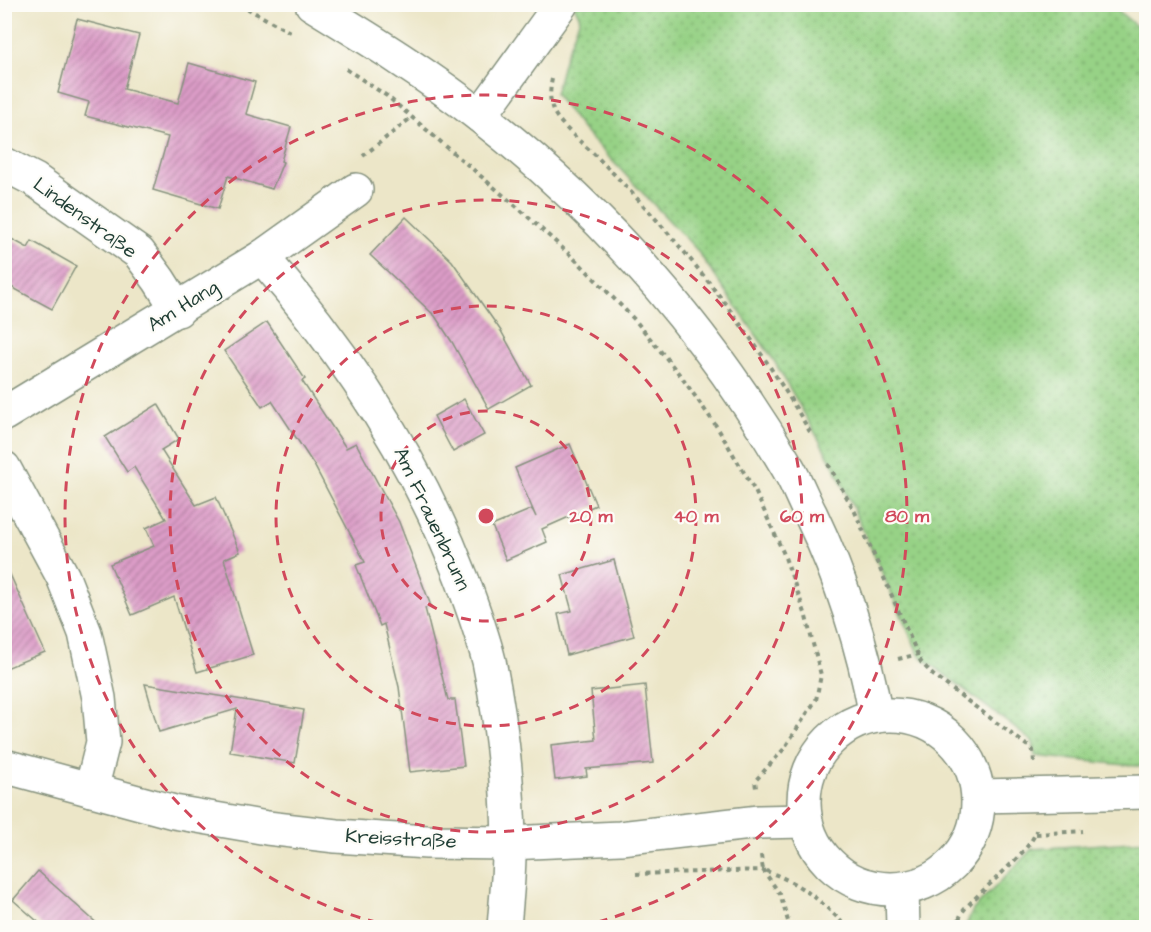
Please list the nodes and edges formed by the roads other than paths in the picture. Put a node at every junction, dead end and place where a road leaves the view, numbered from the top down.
1 (312, 4) edge
2 (561, 4) edge
3 (480, 116) junction
4 (4, 164) edge
5 (356, 190) road end
6 (262, 257) junction
7 (178, 310) junction
8 (4, 414) edge
9 (4, 468) edge
10 (876, 716) junction
11 (4, 766) edge
12 (91, 790) junction
13 (1146, 792) edge
14 (979, 796) junction
15 (805, 821) junction
16 (509, 843) junction
17 (902, 890) junction
18 (504, 927) edge
19 (903, 927) edge

1 - 3 street
2 - 3 street
3 - 10 street
4 - 7 street, Lindenstraße
5 - 6 street, Am Hang
6 - 7 street, Am Hang
6 - 16 street, Am Frauenbrunn
7 - 8 street, Am Hang
9 - 12 street
10 - 14 street
10 - 15 street
11 - 12 street, Kreisstraße
12 - 16 street, Kreisstraße
13 - 14 street
14 - 17 street
15 - 16 street, Kreisstraße
15 - 17 street
16 - 18 street, Am Frauenbrunn
17 - 19 street

